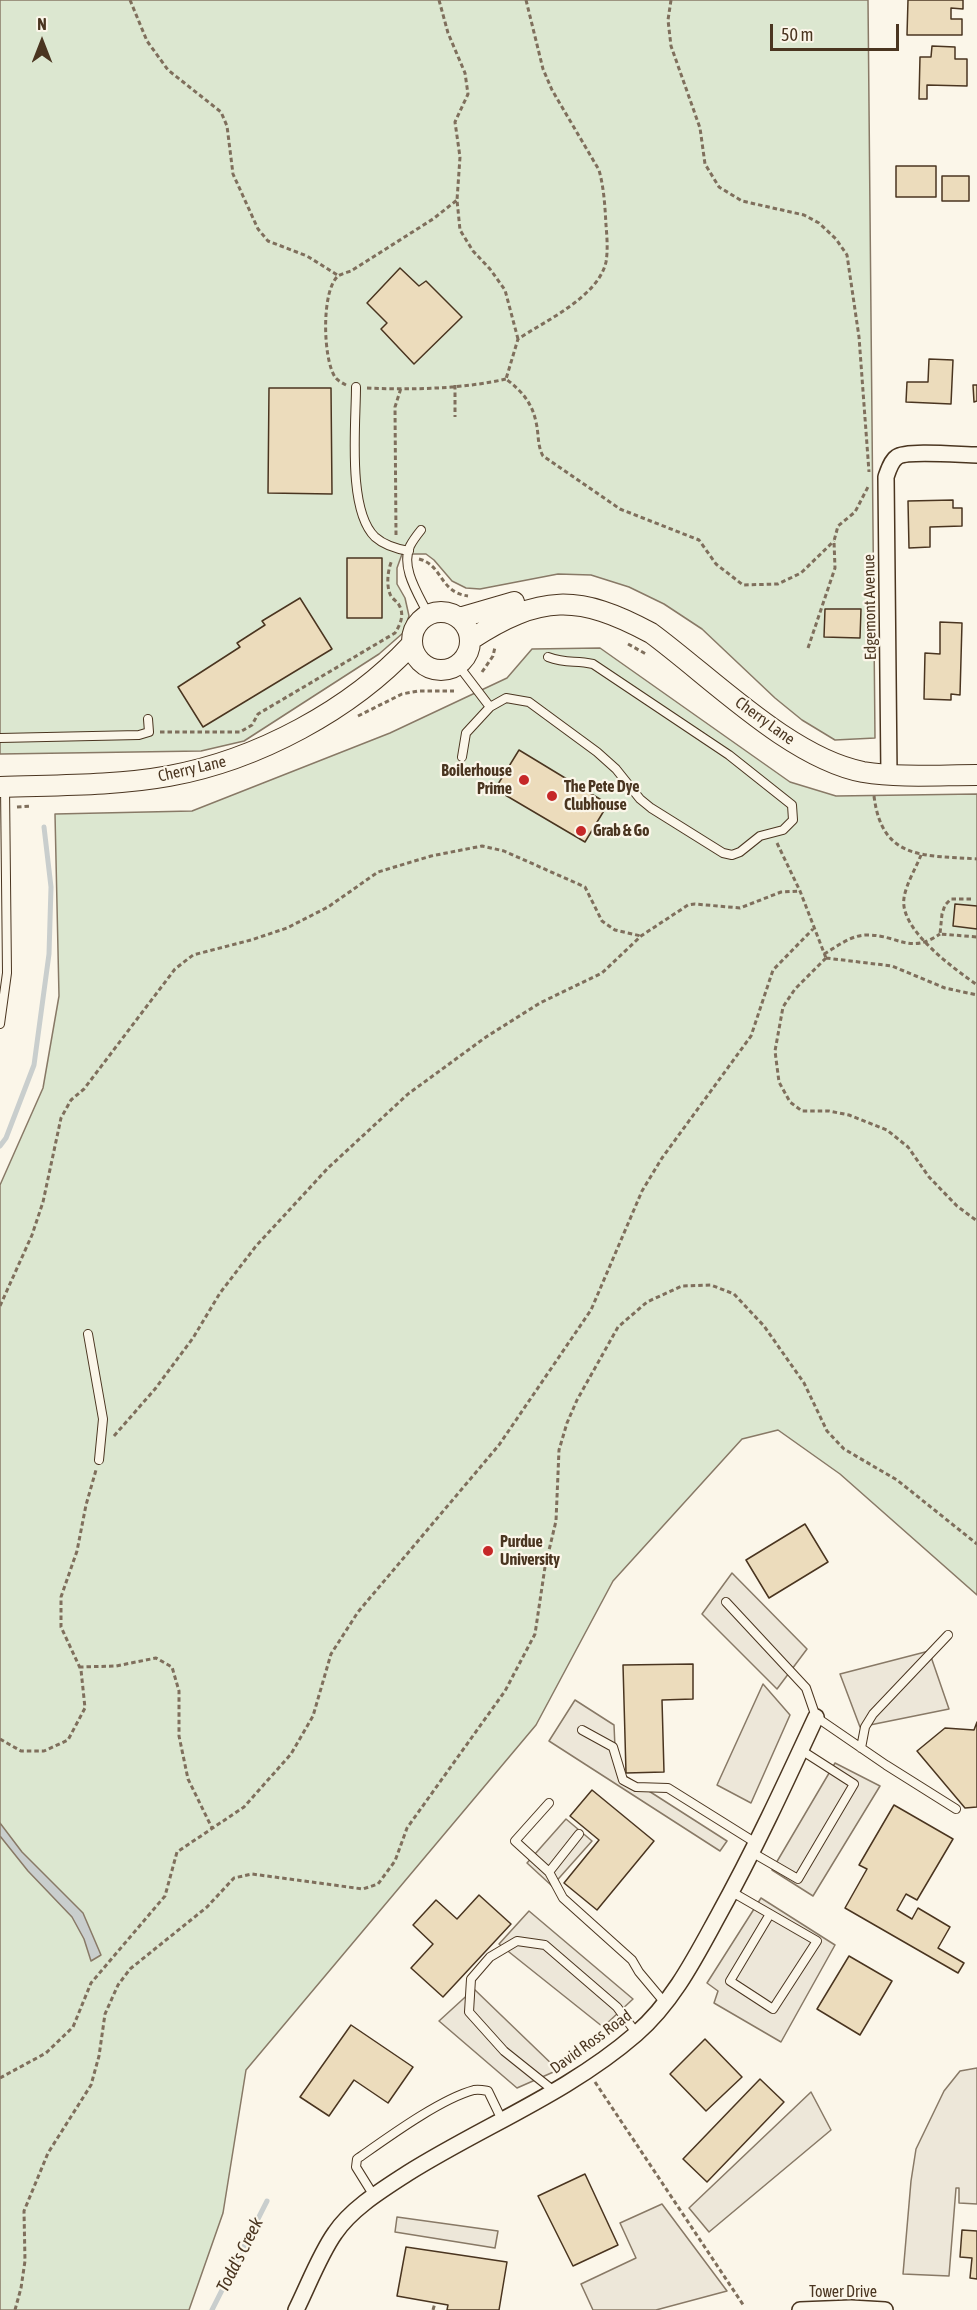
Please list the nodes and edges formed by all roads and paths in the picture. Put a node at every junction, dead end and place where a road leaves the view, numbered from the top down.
1 (130, 0) edge
2 (439, 0) edge
3 (526, 0) edge
4 (670, 0) edge
5 (457, 200) junction
6 (339, 276) junction
7 (518, 339) junction
8 (506, 379) junction
9 (454, 385) junction
10 (356, 387) junction
11 (401, 388) junction
12 (454, 417) dead end
13 (977, 455) edge
14 (421, 530) dead end
15 (834, 541) junction
16 (396, 542) dead end
17 (409, 551) junction
18 (419, 559) dead end
19 (392, 560) dead end
20 (476, 597) dead end
21 (576, 604) junction
22 (428, 614) junction
23 (459, 618) junction
24 (470, 640) junction
25 (411, 645) junction
26 (808, 648) dead end
27 (548, 657) dead end
28 (423, 665) junction
29 (458, 665) junction
30 (365, 688) junction
31 (490, 707) junction
32 (148, 719) dead end
33 (149, 732) junction
34 (0, 738) edge
35 (462, 757) dead end
36 (889, 775) junction
37 (977, 775) edge
38 (3, 787) edge
39 (874, 796) dead end
40 (772, 833) junction
41 (921, 855) junction
42 (977, 859) edge
43 (800, 891) junction
44 (971, 899) dead end
45 (813, 929) junction
46 (940, 934) junction
47 (641, 936) junction
48 (977, 937) edge
49 (927, 943) junction
50 (825, 956) junction
51 (977, 985) edge
52 (977, 995) edge
53 (0, 1024) edge
54 (977, 1221) edge
55 (0, 1306) edge
56 (88, 1334) dead end
57 (99, 1460) junction
58 (977, 1544) edge
59 (726, 1602) dead end
60 (948, 1635) dead end
61 (79, 1667) junction
62 (816, 1717) junction
63 (582, 1730) dead end
64 (0, 1739) edge
65 (861, 1748) junction
66 (801, 1750) junction
67 (549, 1803) dead end
68 (956, 1809) dead end
69 (212, 1828) junction
70 (579, 1834) dead end
71 (755, 1849) junction
72 (549, 1872) junction
73 (732, 1892) junction
74 (770, 1914) junction
75 (665, 2003) junction
76 (637, 2034) junction
77 (587, 2070) junction
78 (0, 2078) edge
79 (554, 2091) junction
80 (502, 2120) junction
81 (374, 2196) junction
82 (435, 2303) dead end
83 (744, 2306) dead end
84 (15, 2310) edge
85 (296, 2310) edge
86 (433, 2310) edge
87 (800, 2310) edge
88 (885, 2310) edge

1 - 6 path
2 - 5 path
3 - 7 path
4 - 15 path
5 - 6 path
5 - 7 path
6 - 10 path
7 - 8 path
8 - 9 path
8 - 15 path
9 - 11 path
9 - 12 path
10 - 11 path
10 - 17 lane
11 - 16 path
13 - 36 street, Edgemont Avenue
14 - 17 lane
15 - 26 path
17 - 22 lane
18 - 20 path
19 - 33 path
21 - 23 street, Cherry Lane
21 - 24 street, Cherry Lane
21 - 36 street, Cherry Lane
22 - 23 street
22 - 25 street
23 - 24 street
24 - 29 street
25 - 28 street
25 - 30 street, Cherry Lane
27 - 40 lane
28 - 29 street
28 - 30 street, Cherry Lane
29 - 31 lane
30 - 38 street, Cherry Lane
31 - 35 lane
31 - 40 lane
32 - 33 lane
33 - 34 lane
36 - 37 street, Cherry Lane
38 - 53 lane
39 - 41 path
40 - 43 path
41 - 42 path
41 - 49 path
43 - 45 path
43 - 47 path
44 - 46 path
45 - 50 path
45 - 69 path
46 - 48 path
46 - 49 path
47 - 55 path
47 - 57 path
49 - 50 path
49 - 51 path
50 - 52 path
50 - 54 path
56 - 57 lane
57 - 61 path
58 - 84 path
59 - 62 lane
60 - 65 lane
61 - 64 path
61 - 69 path
62 - 65 lane
62 - 66 street, David Ross Road
63 - 71 lane
65 - 68 lane
66 - 71 street, David Ross Road
66 - 71 lane
67 - 72 lane
69 - 78 path
70 - 72 lane
71 - 73 street, David Ross Road
72 - 75 lane
73 - 74 lane
73 - 75 street, David Ross Road
74 - 74 lane
75 - 76 street, David Ross Road
76 - 77 street, David Ross Road
76 - 79 lane
77 - 79 street, David Ross Road
77 - 83 path
79 - 80 street, David Ross Road
80 - 81 street, David Ross Road
80 - 81 lane
81 - 85 street, David Ross Road
82 - 86 path
87 - 88 street, Tower Drive

